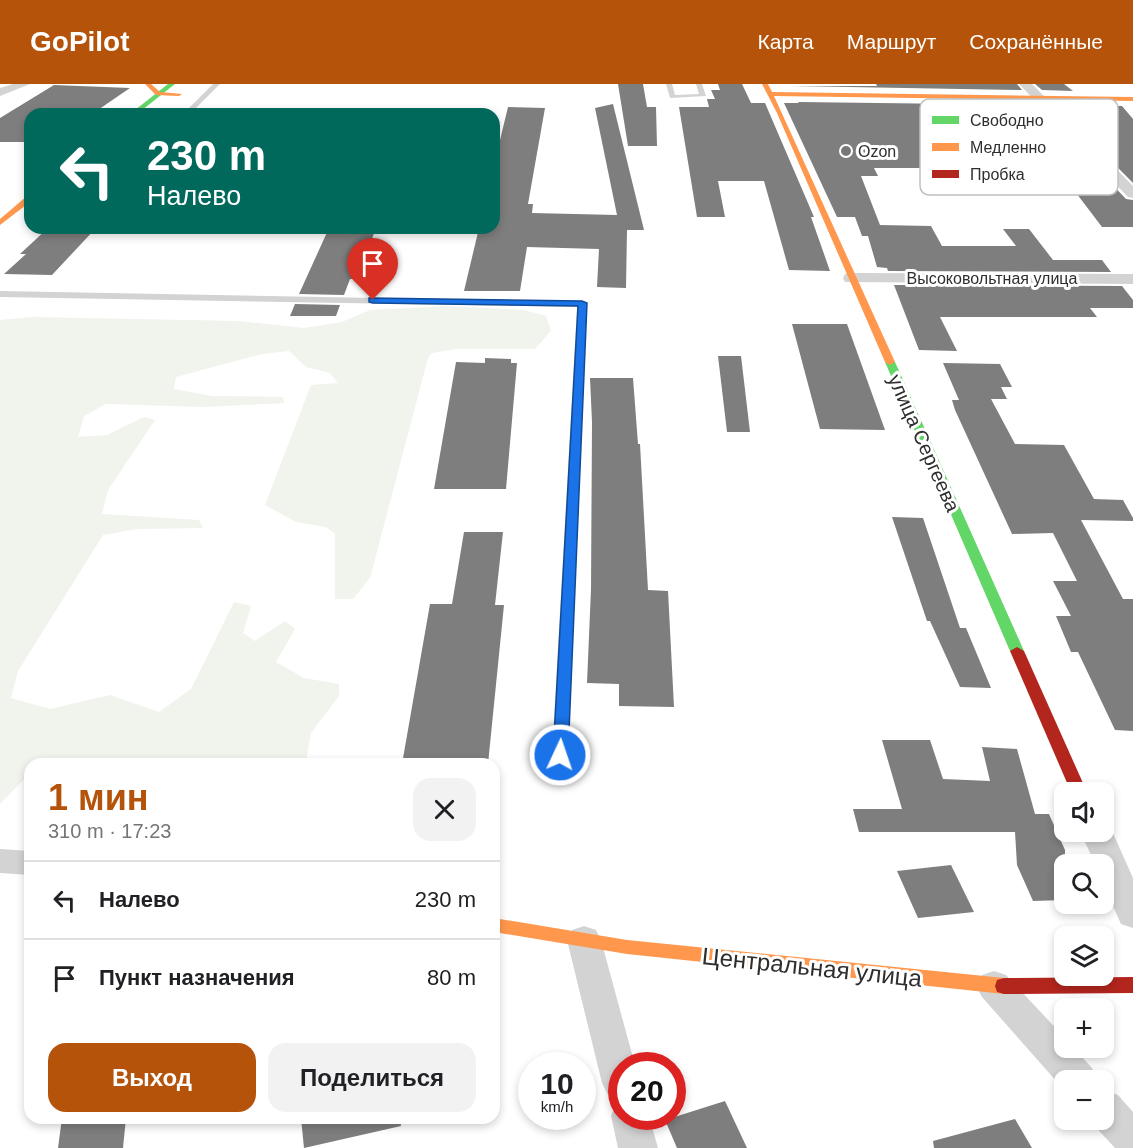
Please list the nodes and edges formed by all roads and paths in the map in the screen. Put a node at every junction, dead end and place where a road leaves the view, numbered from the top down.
1 (24, 84) edge
2 (148, 84) edge
3 (193, 84) edge
4 (218, 84) edge
5 (669, 84) edge
6 (699, 84) edge
7 (1025, 84) edge
8 (175, 89) edge
9 (767, 89) edge
10 (0, 92) edge
11 (158, 94) junction
12 (1035, 95) junction
13 (1039, 99) edge
14 (1133, 99) edge
15 (140, 108) edge
16 (160, 108) edge
17 (192, 108) edge
18 (1118, 179) edge
19 (1133, 194) edge
20 (24, 203) edge
21 (0, 223) edge
22 (851, 278) junction
23 (1133, 279) edge
24 (0, 294) edge
25 (560, 755) dead end
26 (1074, 782) edge
27 (1101, 842) edge
28 (0, 861) edge
29 (24, 863) edge
30 (1133, 915) edge
31 (500, 926) edge
32 (584, 940) junction
33 (1133, 985) edge
34 (994, 986) junction
35 (613, 1052) edge
36 (1070, 1070) edge
37 (1114, 1119) edge
38 (634, 1130) edge
39 (1133, 1140) edge
40 (638, 1148) edge

1 - 10 street
2 - 11 street
3 - 8 street
4 - 17 lane
5 - 6 lane
7 - 12 street
8 - 11 street
8 - 16 street
9 - 12 street
9 - 22 street, улица Сергеева
11 - 15 street
12 - 13 street
12 - 14 street
18 - 19 street
20 - 21 street
22 - 23 street, Высоковольтная улица
22 - 26 street, улица Сергеева
24 - 25 lane
27 - 30 street
28 - 29 street
31 - 32 street, Центральная улица
32 - 34 street, Центральная улица
32 - 35 street
33 - 34 street, Центральная улица
34 - 36 street
37 - 39 street
38 - 40 street

